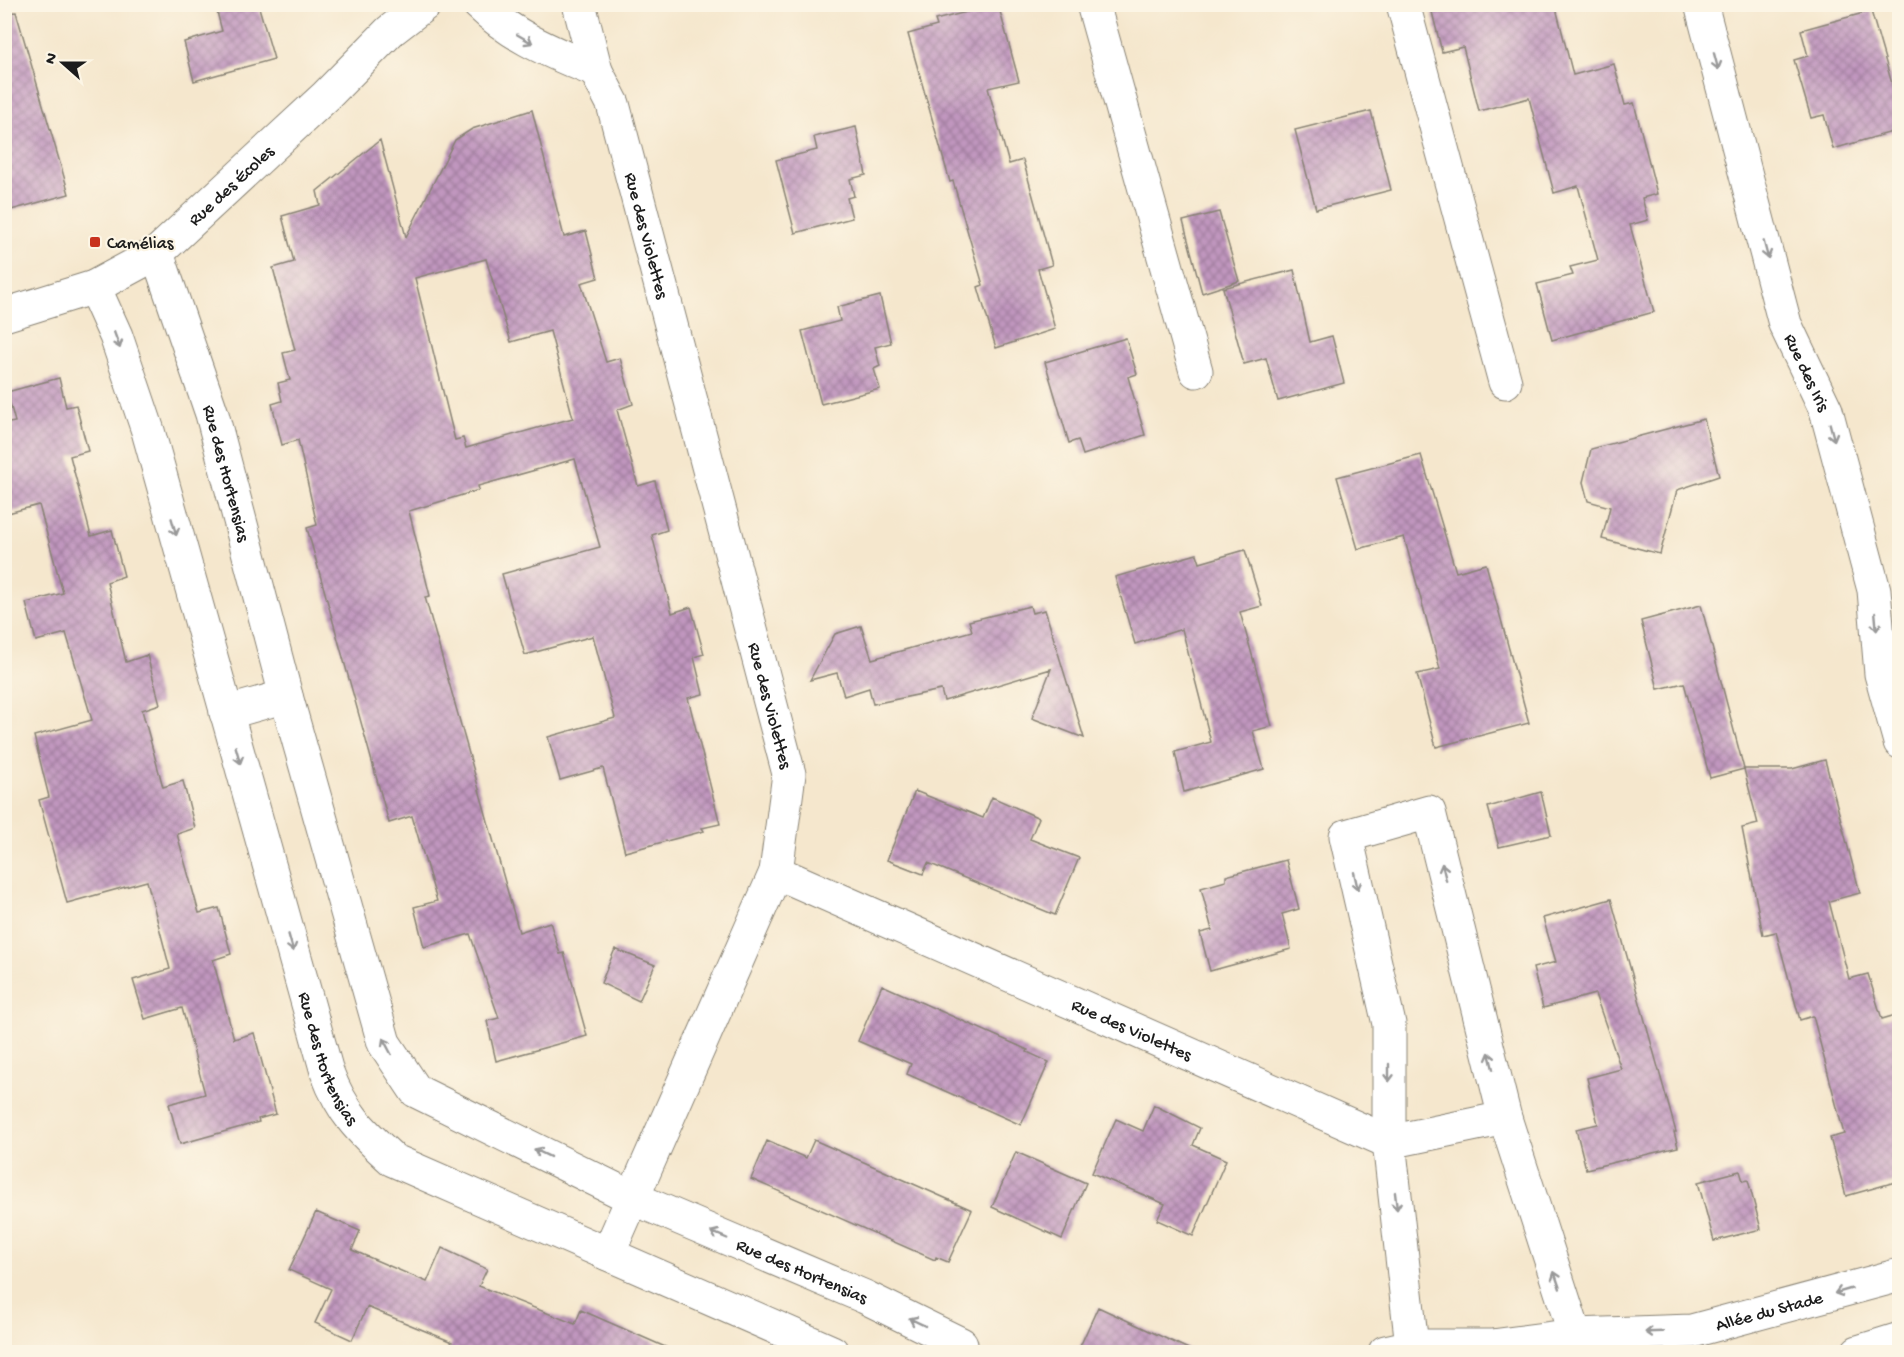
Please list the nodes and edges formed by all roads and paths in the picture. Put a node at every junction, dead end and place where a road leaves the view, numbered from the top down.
1 (424, 4) edge
2 (479, 4) edge
3 (579, 4) edge
4 (1093, 4) edge
5 (1403, 4) edge
6 (1701, 4) edge
7 (596, 71) junction
8 (157, 253) junction
9 (94, 287) junction
10 (4, 315) edge
11 (1196, 371) dead end
12 (1505, 382) dead end
13 (286, 696) junction
14 (226, 713) junction
15 (1899, 742) edge
16 (776, 872) junction
17 (1505, 1118) junction
18 (1389, 1142) junction
19 (634, 1198) junction
20 (608, 1254) junction
21 (1899, 1275) edge
22 (1899, 1339) edge
23 (1573, 1344) edge
24 (1404, 1350) edge
25 (832, 1353) edge
26 (957, 1353) edge
27 (1858, 1353) edge

1 - 8 street, Rue des Écoles
2 -> 7 street
3 - 7 street, Rue des Violettes
4 - 11 street
5 - 12 street
6 -> 15 street, Rue des Iris
7 - 16 street, Rue des Violettes
8 - 9 street, Rue des Écoles
8 - 13 street, Rue des Hortensias
9 - 10 street, Rue des Écoles
9 -> 14 street, Rue des Hortensias
13 - 14 street
19 -> 13 street, Rue des Hortensias
14 -> 20 street, Rue des Hortensias
16 - 18 street, Rue des Violettes
16 - 19 street
17 - 18 street
17 -> 18 street
23 -> 17 street
18 -> 24 street
19 - 20 street
26 -> 19 street, Rue des Hortensias
20 - 25 street, Rue des Hortensias
21 -> 23 street, Allée du Stade
22 - 27 street
23 - 24 street, Allée du Stade

